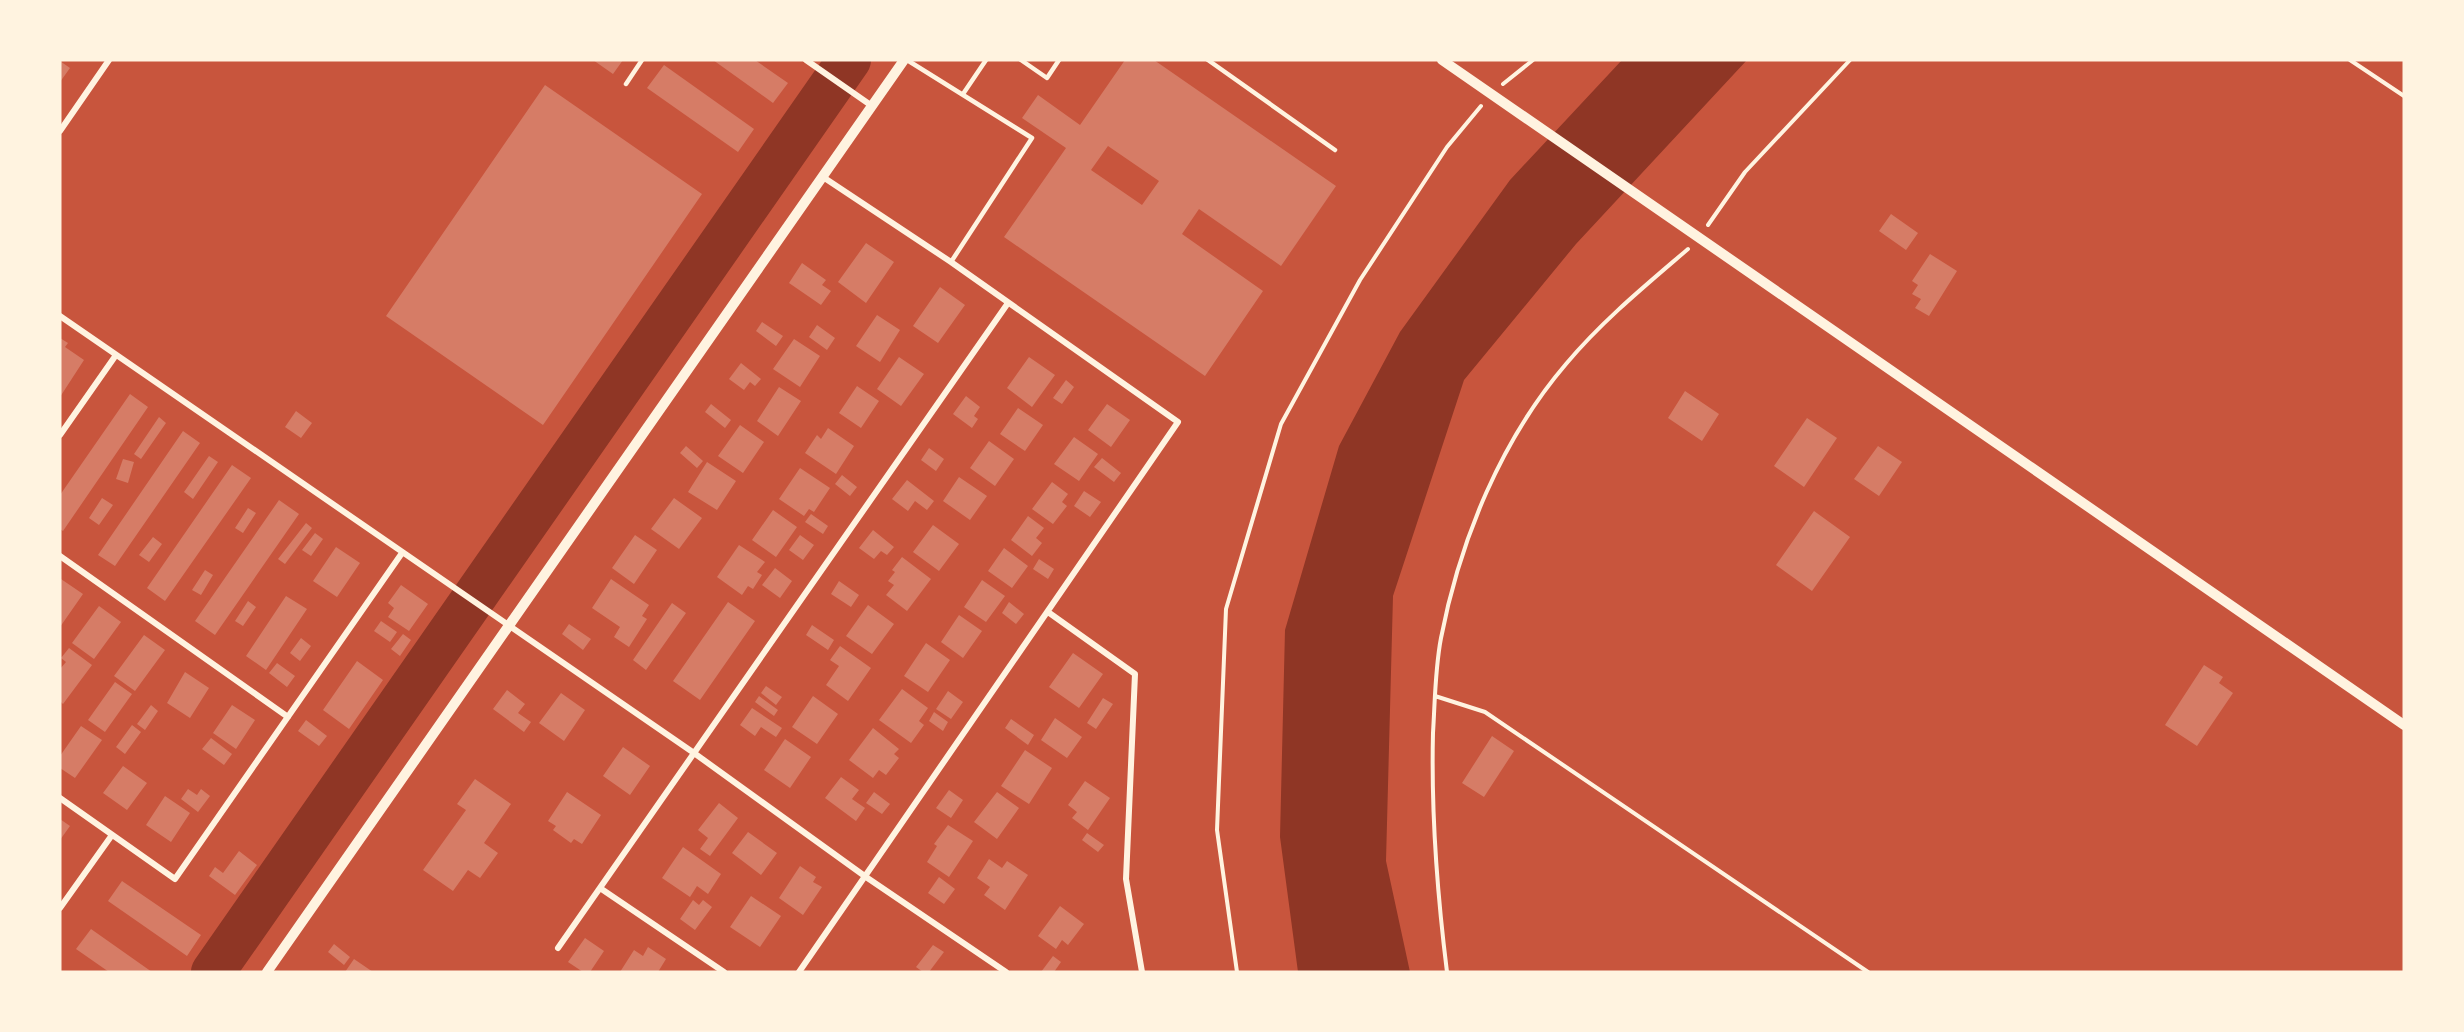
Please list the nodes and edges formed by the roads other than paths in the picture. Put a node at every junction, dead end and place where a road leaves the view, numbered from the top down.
1 (109, 60) edge
2 (642, 60) edge
3 (806, 60) edge
4 (906, 60) edge
5 (986, 60) edge
6 (1021, 60) edge
7 (1059, 60) edge
8 (1208, 60) edge
9 (1442, 60) edge
10 (626, 84) dead end
11 (963, 94) junction
12 (872, 106) junction
13 (60, 130) edge
14 (1335, 150) dead end
15 (823, 177) junction
16 (951, 262) junction
17 (1008, 303) junction
18 (60, 316) edge
19 (116, 355) junction
20 (60, 435) edge
21 (402, 553) junction
22 (60, 556) edge
23 (1048, 612) junction
24 (509, 627) junction
25 (288, 717) junction
26 (2404, 725) edge
27 (694, 753) junction
28 (60, 798) edge
29 (112, 835) junction
30 (866, 877) junction
31 (600, 888) junction
32 (60, 908) edge
33 (558, 948) dead end
34 (267, 972) edge
35 (724, 972) edge
36 (799, 972) edge
37 (1006, 972) edge
38 (1142, 972) edge

1 - 13 street
2 - 10 lane
3 - 12 street
4 - 11 lane
4 - 12 street
5 - 11 lane
6 - 7 lane
8 - 14 lane
9 - 26 street
11 - 16 lane
12 - 15 street
15 - 16 street
15 - 24 street
16 - 17 street
17 - 23 street
17 - 27 street
18 - 19 street
19 - 20 street
19 - 21 street
21 - 24 street
21 - 25 street
22 - 25 street
23 - 30 street
23 - 38 street
24 - 27 street
24 - 34 street
25 - 29 street
27 - 30 street
27 - 31 street
28 - 29 street
29 - 32 street
30 - 36 street
30 - 37 street
31 - 33 street
31 - 35 street

